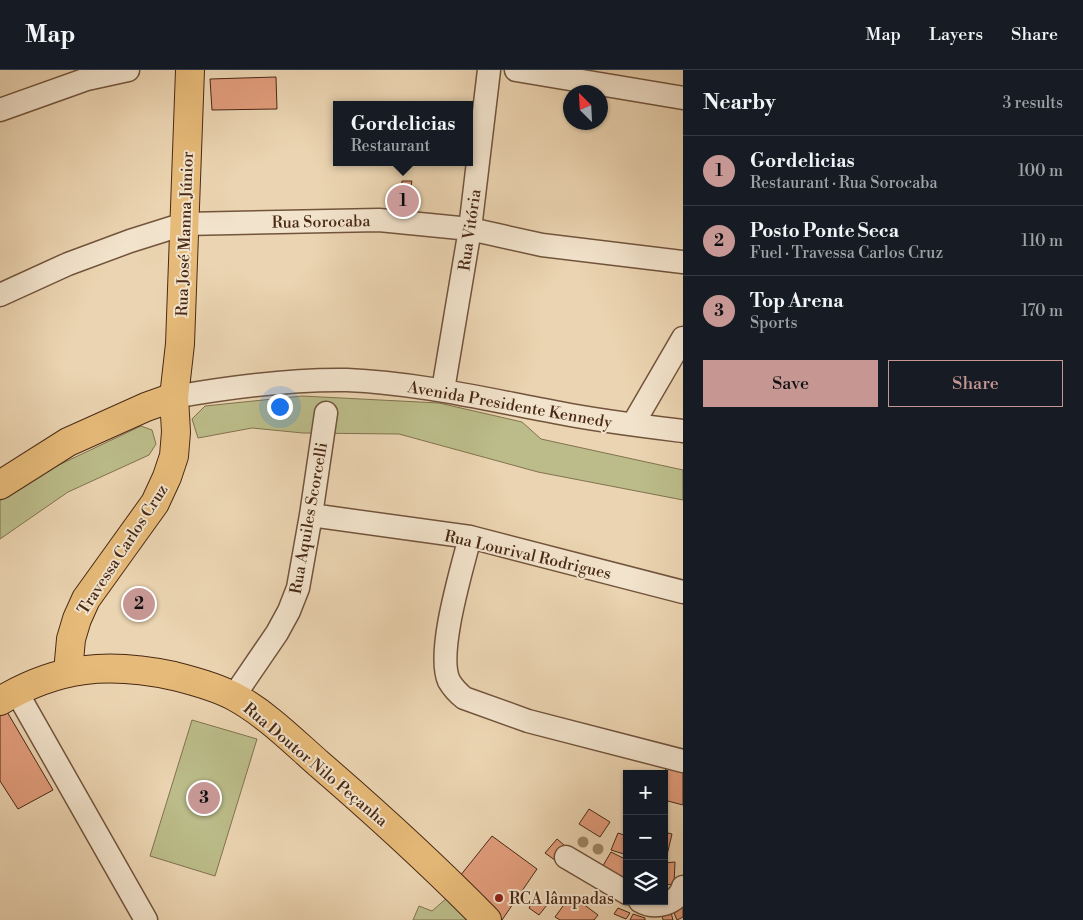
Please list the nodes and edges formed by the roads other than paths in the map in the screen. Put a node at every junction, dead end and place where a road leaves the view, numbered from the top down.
1 (128, 70) edge
2 (190, 70) edge
3 (489, 70) edge
4 (516, 70) edge
5 (683, 98) edge
6 (0, 110) edge
7 (184, 224) junction
8 (470, 229) junction
9 (683, 262) edge
10 (0, 295) edge
11 (683, 338) edge
12 (443, 390) junction
13 (174, 397) junction
14 (326, 414) dead end
15 (633, 424) junction
16 (683, 431) edge
17 (0, 485) edge
18 (311, 515) junction
19 (470, 537) junction
20 (683, 592) edge
21 (68, 672) junction
22 (8, 696) edge
23 (234, 696) junction
24 (683, 760) edge
25 (566, 857) dead end
26 (683, 887) edge
27 (623, 891) edge
28 (668, 903) edge
29 (146, 920) edge
30 (486, 920) edge

1 - 6 street
2 - 7 main road, Rua José Manna Júnior
3 - 8 street, Rua Vitória
4 - 5 street
7 - 8 street, Rua Sorocaba
7 - 10 street, Rua Sorocaba
7 - 13 main road, Rua José Manna Júnior
8 - 9 street, Rua Sorocaba
8 - 12 street, Rua Vitória
11 - 15 street
12 - 13 street, Avenida Presidente Kennedy
12 - 15 street, Avenida Presidente Kennedy
13 - 17 main road, Avenida Presidente Kennedy
13 - 21 main road, Travessa Carlos Cruz
14 - 18 street, Rua Aquiles Scorcelli
15 - 16 street, Avenida Presidente Kennedy
18 - 19 street, Rua Lourival Rodrigues
18 - 23 street, Rua Aquiles Scorcelli
19 - 20 street, Rua Lourival Rodrigues
19 - 24 street
21 - 22 main road, Rua Doutor Nilo Peçanha
21 - 23 main road, Rua Doutor Nilo Peçanha
22 - 29 street
23 - 30 main road, Rua Doutor Nilo Peçanha
25 - 27 street
26 - 28 street

